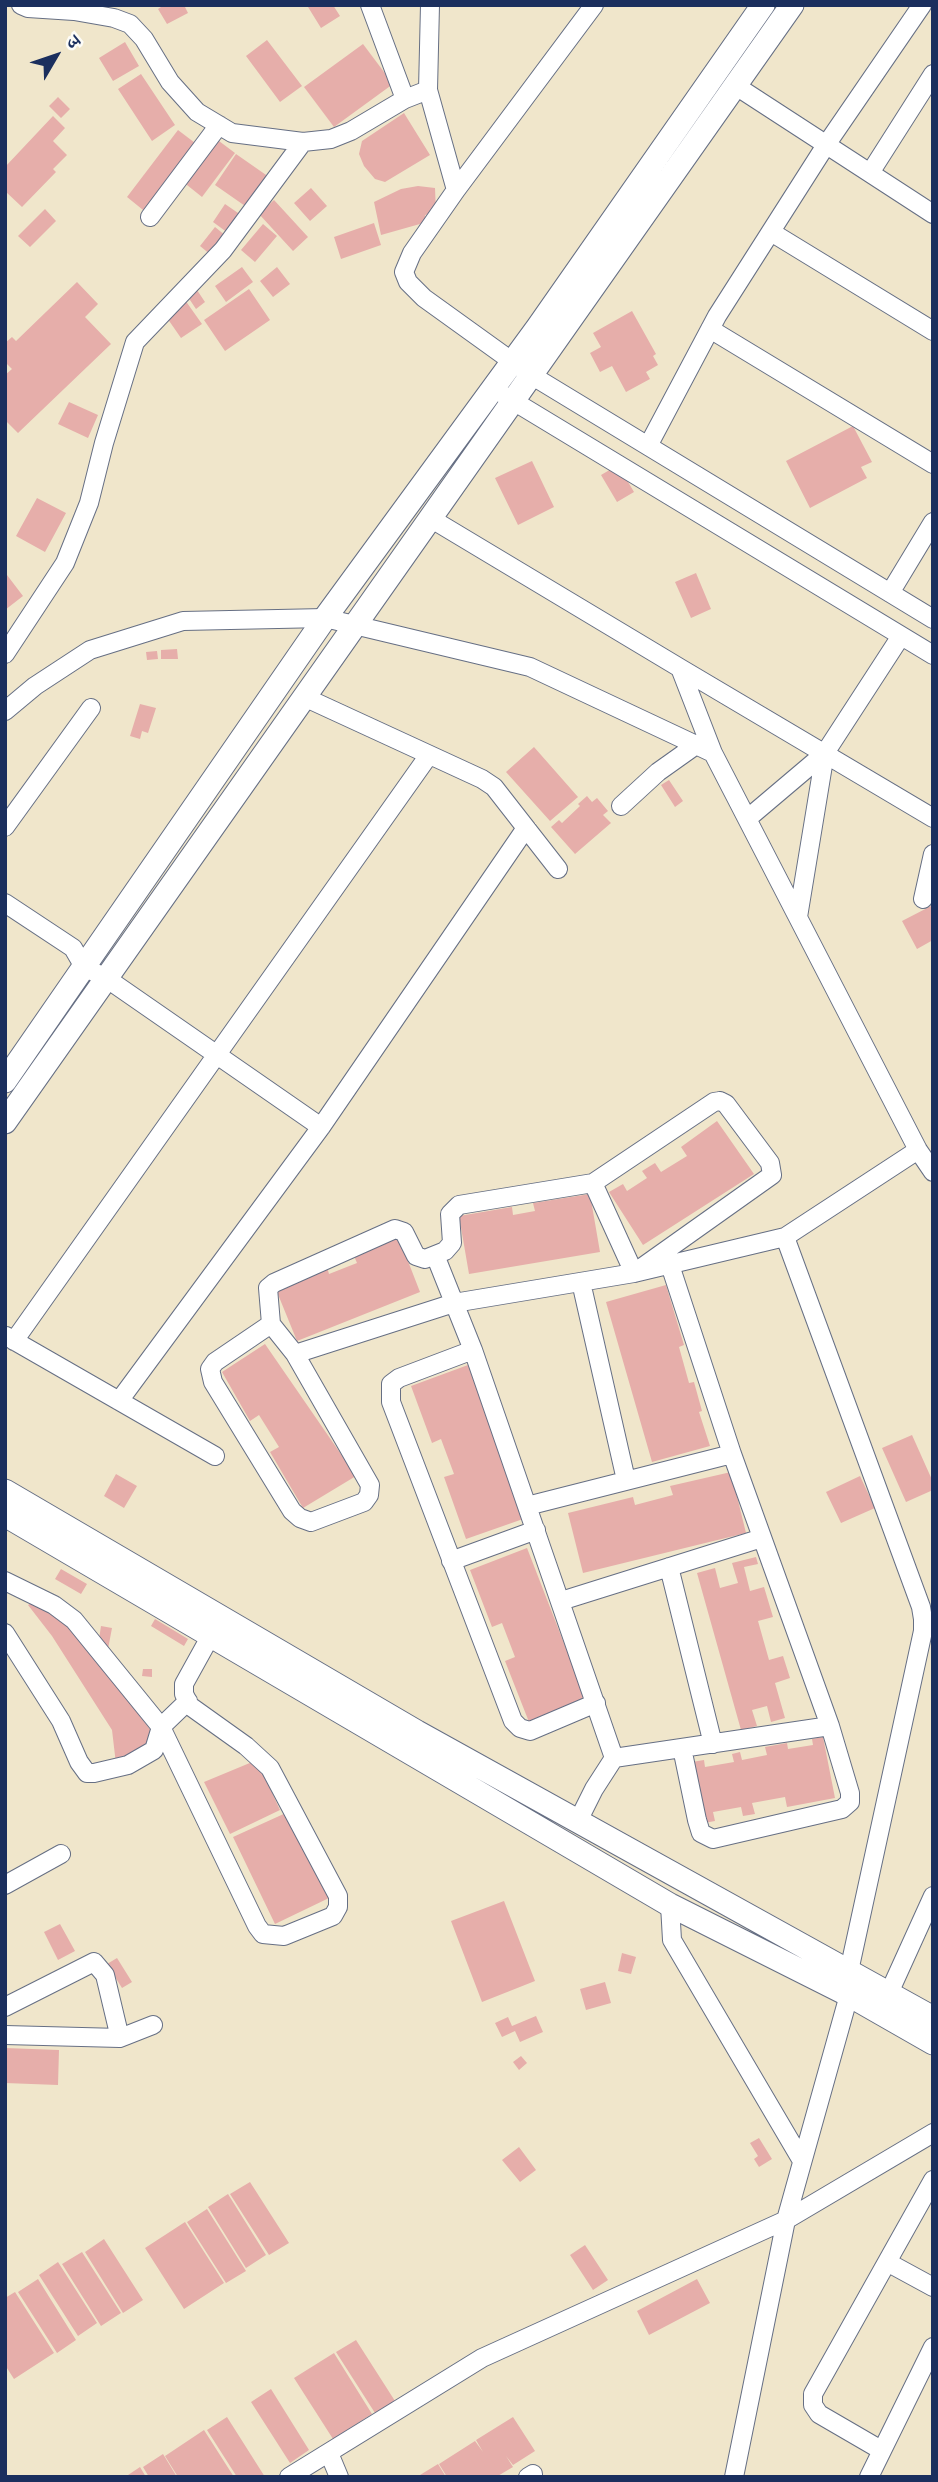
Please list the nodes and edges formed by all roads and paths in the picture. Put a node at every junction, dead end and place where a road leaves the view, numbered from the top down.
1 (21, 5) edge
2 (370, 5) edge
3 (430, 5) edge
4 (594, 5) edge
5 (763, 5) edge
6 (792, 5) edge
7 (922, 5) edge
8 (933, 74) edge
9 (736, 86) junction
10 (428, 90) junction
11 (405, 99) junction
12 (219, 125) junction
13 (303, 142) junction
14 (826, 145) junction
15 (870, 173) junction
16 (456, 190) junction
17 (933, 214) edge
18 (150, 218) dead end
19 (771, 232) junction
20 (710, 329) junction
21 (933, 331) edge
22 (522, 368) junction
23 (503, 395) junction
24 (648, 446) junction
25 (933, 464) edge
26 (430, 518) junction
27 (933, 522) edge
28 (890, 593) junction
29 (325, 618) junction
30 (933, 619) edge
31 (354, 625) junction
32 (901, 635) junction
33 (5, 654) edge
34 (933, 655) edge
35 (680, 668) junction
36 (304, 696) junction
37 (90, 708) dead end
38 (5, 711) edge
39 (696, 745) junction
40 (713, 753) junction
41 (825, 753) junction
42 (429, 755) junction
43 (621, 806) dead end
44 (933, 818) edge
45 (747, 819) junction
46 (5, 827) edge
47 (526, 828) junction
48 (933, 854) edge
49 (558, 869) dead end
50 (923, 899) dead end
51 (5, 903) edge
52 (797, 917) junction
53 (84, 967) junction
54 (106, 978) junction
55 (218, 1053) junction
56 (5, 1081) edge
57 (5, 1122) edge
58 (321, 1127) junction
59 (918, 1150) junction
60 (933, 1172) edge
61 (593, 1183) junction
62 (785, 1237) junction
63 (435, 1255) junction
64 (670, 1265) junction
65 (634, 1273) junction
66 (581, 1282) junction
67 (454, 1303) junction
68 (271, 1324) junction
69 (10, 1338) edge
70 (473, 1350) junction
71 (296, 1354) junction
72 (118, 1401) junction
73 (732, 1454) junction
74 (215, 1456) dead end
75 (626, 1480) junction
76 (5, 1491) edge
77 (527, 1506) junction
78 (5, 1515) edge
79 (536, 1530) junction
80 (762, 1538) junction
81 (451, 1561) junction
82 (669, 1567) junction
83 (7, 1585) edge
84 (561, 1601) junction
85 (216, 1627) junction
86 (5, 1633) edge
87 (188, 1702) junction
88 (596, 1703) junction
89 (161, 1727) junction
90 (830, 1727) junction
91 (713, 1744) junction
92 (682, 1748) junction
93 (614, 1758) junction
94 (578, 1821) junction
95 (61, 1854) dead end
96 (5, 1885) edge
97 (933, 1896) edge
98 (670, 1905) junction
99 (849, 1971) junction
100 (849, 1995) junction
101 (884, 2003) junction
102 (5, 2007) edge
103 (933, 2018) edge
104 (153, 2025) dead end
105 (5, 2035) edge
106 (121, 2038) junction
107 (933, 2043) edge
108 (933, 2133) edge
109 (802, 2161) junction
110 (933, 2180) edge
111 (786, 2220) junction
112 (887, 2262) junction
113 (933, 2287) edge
114 (933, 2347) edge
115 (881, 2451) junction
116 (329, 2453) junction
117 (289, 2477) edge
118 (339, 2477) edge
119 (734, 2477) edge
120 (869, 2477) edge

1 - 12 street
2 - 11 street
3 - 10 street
4 - 16 street
5 - 22 street
6 - 9 street
7 - 14 street
8 - 15 street
9 - 14 street
9 - 22 street
10 - 11 street
10 - 16 street
11 - 13 street
12 - 13 street
12 - 18 street
13 - 33 street
14 - 15 street
14 - 19 street
15 - 17 street
16 - 22 street
19 - 20 street
19 - 21 street
20 - 24 street
20 - 25 street
22 - 23 street
22 - 24 street
23 - 26 street
23 - 29 street
23 - 32 street
24 - 28 street
26 - 31 street
26 - 35 street
27 - 28 street
28 - 30 street
29 - 31 street
29 - 38 street
29 - 53 street
31 - 36 street
31 - 39 street
32 - 34 street
32 - 41 street
35 - 40 street
35 - 41 street
36 - 42 street
36 - 54 street
37 - 46 street
39 - 40 street
39 - 43 street
40 - 45 street
41 - 44 street
41 - 45 street
41 - 52 street
42 - 47 street
42 - 55 street
45 - 52 street
47 - 49 street
47 - 58 street
48 - 50 street
51 - 53 street
52 - 59 street
53 - 54 street
53 - 56 street
54 - 55 street
54 - 57 street
55 - 58 street
55 - 69 street
58 - 72 street
59 - 60 street
59 - 62 street
61 - 63 street
61 - 65 street
61 - 65 street
62 - 64 street
62 - 99 street
63 - 67 street
63 - 68 street
64 - 65 street
64 - 73 street
65 - 66 street
66 - 67 street
66 - 75 street
67 - 70 street
67 - 71 street
68 - 71 street
68 - 71 street
69 - 72 street
70 - 77 street
70 - 81 street
72 - 74 street
73 - 75 street
73 - 80 street
75 - 77 street
76 - 85 street
77 - 79 street
78 - 85 street
79 - 81 street
79 - 84 street
80 - 82 street
80 - 90 street
81 - 88 street
82 - 84 street
82 - 91 street
83 - 89 street
84 - 88 street
85 - 87 street
85 - 94 street
85 - 98 street
86 - 89 street
87 - 89 street
87 - 89 street
88 - 93 street
90 - 91 street
90 - 92 street
91 - 92 street
92 - 93 street
93 - 94 street
94 - 99 street
95 - 96 street
97 - 101 street
98 - 100 street
98 - 109 street
99 - 101 street
100 - 101 street
100 - 109 street
101 - 103 street
101 - 107 street
102 - 106 street
104 - 106 street
105 - 106 street
108 - 111 street
109 - 111 street
110 - 112 street
111 - 116 street
111 - 119 street
112 - 113 street
112 - 115 street
114 - 115 street
115 - 120 street
116 - 117 street
116 - 118 street

